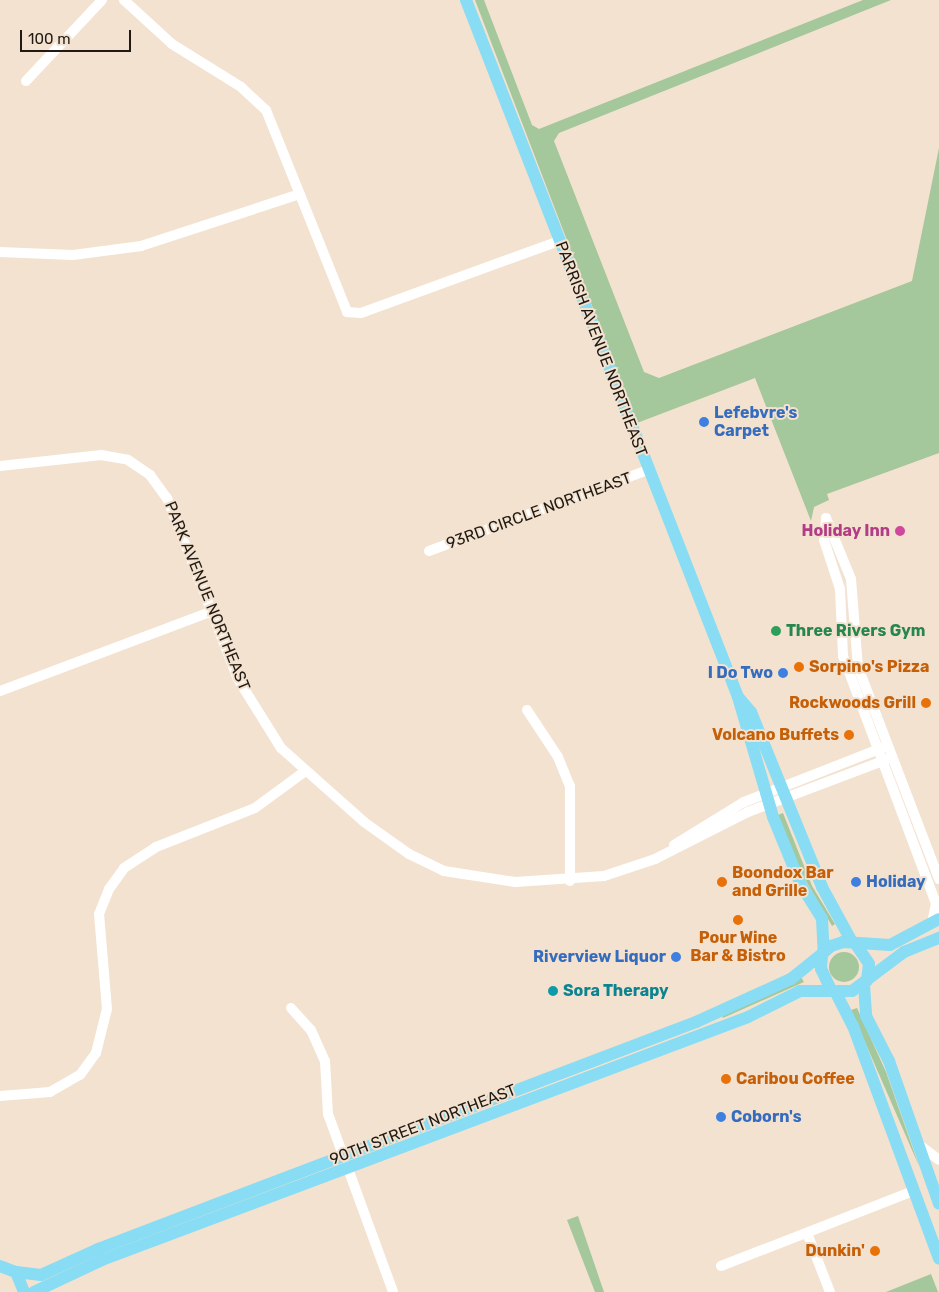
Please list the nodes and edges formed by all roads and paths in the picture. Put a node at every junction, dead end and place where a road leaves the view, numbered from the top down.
1 (102, 0) edge
2 (124, 0) edge
3 (466, 0) edge
4 (26, 81) dead end
5 (300, 194) junction
6 (559, 241) junction
7 (0, 252) edge
8 (0, 466) edge
9 (648, 470) junction
10 (429, 551) dead end
11 (210, 612) junction
12 (0, 691) edge
13 (738, 697) junction
14 (527, 710) dead end
15 (886, 746) junction
16 (876, 750) junction
17 (891, 758) junction
18 (880, 762) junction
19 (304, 772) junction
20 (785, 792) junction
21 (768, 798) junction
22 (939, 878) edge
23 (570, 881) junction
24 (935, 921) edge
25 (939, 938) edge
26 (854, 943) junction
27 (823, 953) junction
28 (866, 983) junction
29 (833, 990) junction
30 (291, 1008) dead end
31 (0, 1096) edge
32 (918, 1144) junction
33 (939, 1160) edge
34 (345, 1161) junction
35 (913, 1191) junction
36 (937, 1193) edge
37 (807, 1233) junction
38 (939, 1259) edge
39 (6, 1266) edge
40 (721, 1266) dead end
41 (24, 1292) edge
42 (34, 1292) edge
43 (393, 1292) edge
44 (830, 1292) edge

1 - 4 street
2 - 5 street
3 - 6 main road, PARRISH AVENUE NORTHEAST
5 - 6 street
5 - 7 street
6 - 9 main road, PARRISH AVENUE NORTHEAST
8 - 11 street, PARK AVENUE NORTHEAST
9 - 10 street, 93RD CIRCLE NORTHEAST
9 - 13 main road, PARRISH AVENUE NORTHEAST
11 - 12 street
11 - 19 street, PARK AVENUE NORTHEAST
13 - 20 main road, PARRISH AVENUE NORTHEAST
13 - 21 main road, PARRISH AVENUE NORTHEAST
14 - 23 street
15 - 16 street
15 - 16 street
15 - 17 street
16 - 18 street
16 - 20 street
17 - 18 street
17 - 22 street
18 - 20 street
18 - 24 street
19 - 23 street, PARK AVENUE NORTHEAST
19 - 31 street
20 - 21 street, PARK AVENUE NORTHEAST
20 - 26 main road, PARRISH AVENUE NORTHEAST
21 - 23 street, PARK AVENUE NORTHEAST
21 - 27 main road, PARRISH AVENUE NORTHEAST
24 - 26 main road
25 - 28 main road
26 - 27 main road
26 - 28 main road
27 - 29 main road
27 - 34 main road, 90TH STREET NORTHEAST
28 - 29 main road
28 - 32 main road
29 - 34 main road, 90TH STREET NORTHEAST
29 - 35 main road
30 - 34 street
32 - 33 street
32 - 36 main road
34 - 39 main road, 90TH STREET NORTHEAST
34 - 42 main road, 90TH STREET NORTHEAST
34 - 43 street
35 - 36 main road
35 - 37 street
35 - 38 main road
37 - 40 street
37 - 44 street
39 - 41 main road

